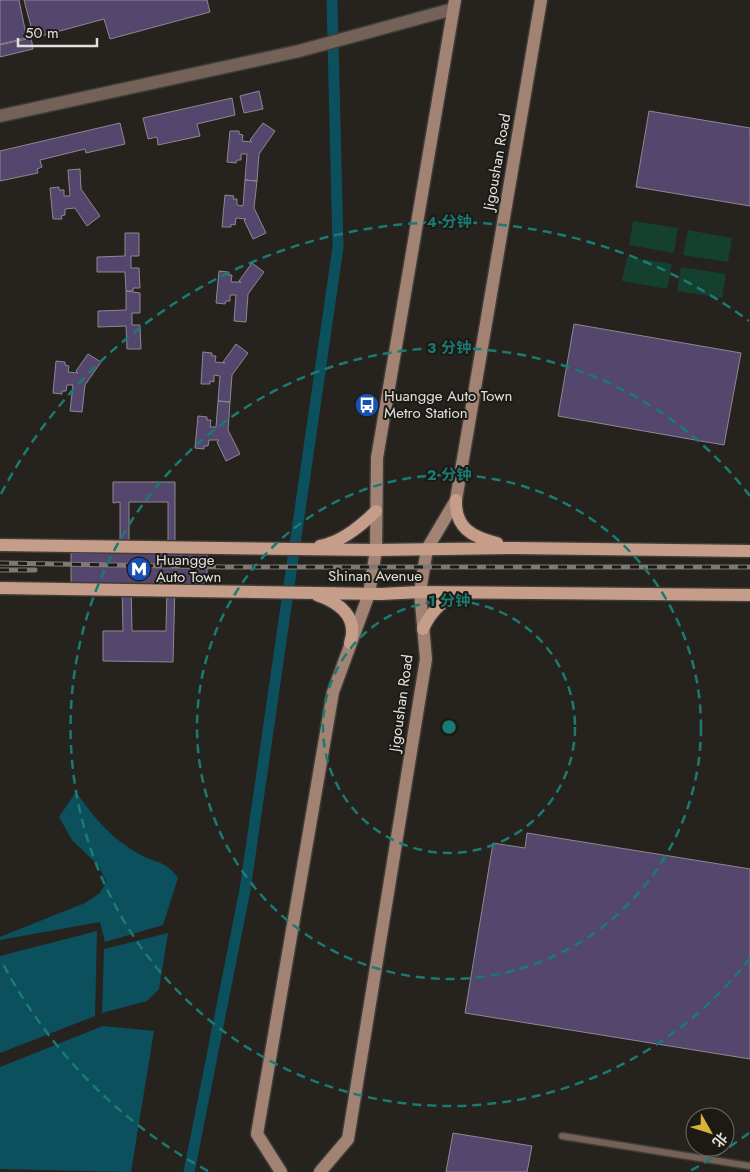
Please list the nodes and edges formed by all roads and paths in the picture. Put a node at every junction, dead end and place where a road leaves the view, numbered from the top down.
1 (541, 0) edge
2 (454, 4) edge
3 (0, 116) edge
4 (456, 500) junction
5 (376, 510) junction
6 (0, 545) edge
7 (514, 548) junction
8 (309, 549) junction
9 (427, 549) junction
10 (376, 550) junction
11 (750, 551) edge
12 (0, 588) edge
13 (305, 591) junction
14 (420, 592) junction
15 (460, 593) junction
16 (369, 594) junction
17 (750, 595) edge
18 (423, 629) junction
19 (350, 644) junction
20 (562, 1136) dead end
21 (750, 1166) edge
22 (281, 1172) edge
23 (320, 1172) edge

1 - 4 main road, Jigoushan Road
2 - 3 street
2 - 5 main road
4 - 7 main road
4 - 9 main road, Jigoushan Road
5 - 8 main road
5 - 10 main road
6 - 8 main road, Shinan Avenue
7 - 9 main road, Shinan Avenue
7 - 11 main road, Shinan Avenue
8 - 10 main road, Shinan Avenue
9 - 10 main road, Shinan Avenue
9 - 14 main road, Jigoushan Road
10 - 16 main road
12 - 13 main road, Shinan Avenue
13 - 16 main road, Shinan Avenue
13 - 19 main road
14 - 15 main road, Shinan Avenue
14 - 16 main road, Shinan Avenue
14 - 18 main road, Jigoushan Road
15 - 17 main road, Shinan Avenue
15 - 18 main road
16 - 19 main road
18 - 23 main road, Jigoushan Road
19 - 22 main road
20 - 21 lane

